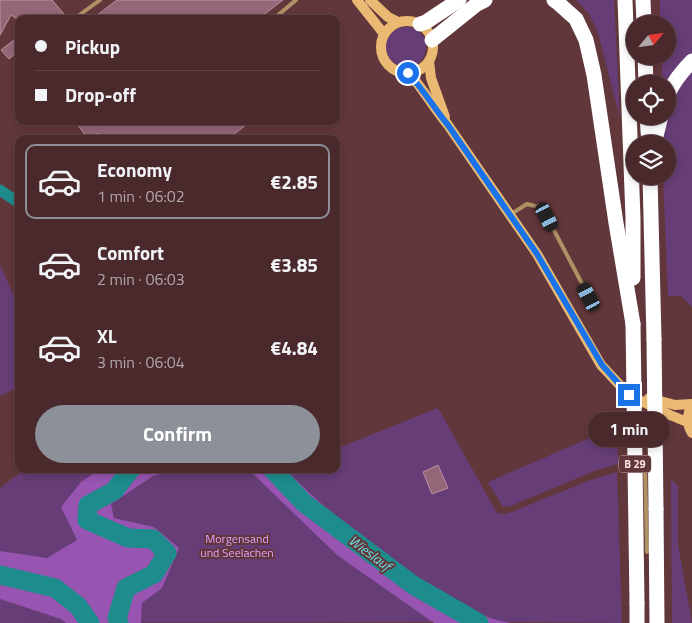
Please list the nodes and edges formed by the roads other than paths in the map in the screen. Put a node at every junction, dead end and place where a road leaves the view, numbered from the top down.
1 (100, 0) edge
2 (296, 0) edge
3 (357, 0) edge
4 (370, 0) edge
5 (459, 0) edge
6 (486, 0) edge
7 (554, 0) edge
8 (625, 0) edge
9 (643, 0) edge
10 (79, 15) edge
11 (278, 15) edge
12 (644, 15) edge
13 (398, 22) junction
14 (420, 24) junction
15 (384, 34) junction
16 (432, 40) junction
17 (429, 61) junction
18 (692, 61) edge
19 (408, 73) junction
20 (676, 80) edge
21 (448, 125) junction
22 (650, 185) edge
23 (510, 215) junction
24 (589, 297) dead end
25 (633, 324) junction
26 (619, 383) junction
27 (692, 404) edge
28 (688, 422) junction
29 (692, 433) edge
30 (645, 463) dead end
31 (647, 552) dead end
32 (637, 623) edge
33 (657, 623) edge

1 - 10 lane
2 - 11 lane
3 - 15 main road
4 - 13 main road
5 - 14 highway
6 - 16 highway
7 - 25 highway
8 - 25 highway, B 29
9 - 12 highway
13 - 14 main road
13 - 15 main road
14 - 16 main road
15 - 19 main road
16 - 17 main road
17 - 19 main road
17 - 21 main road
18 - 20 highway
19 - 21 main road
21 - 23 main road
22 - 33 highway, B 29, bridge
23 - 24 lane
23 - 26 main road
25 - 32 highway, B 29, bridge
26 - 27 main road
26 - 28 main road
27 - 28 main road
28 - 29 main road
30 - 31 lane

